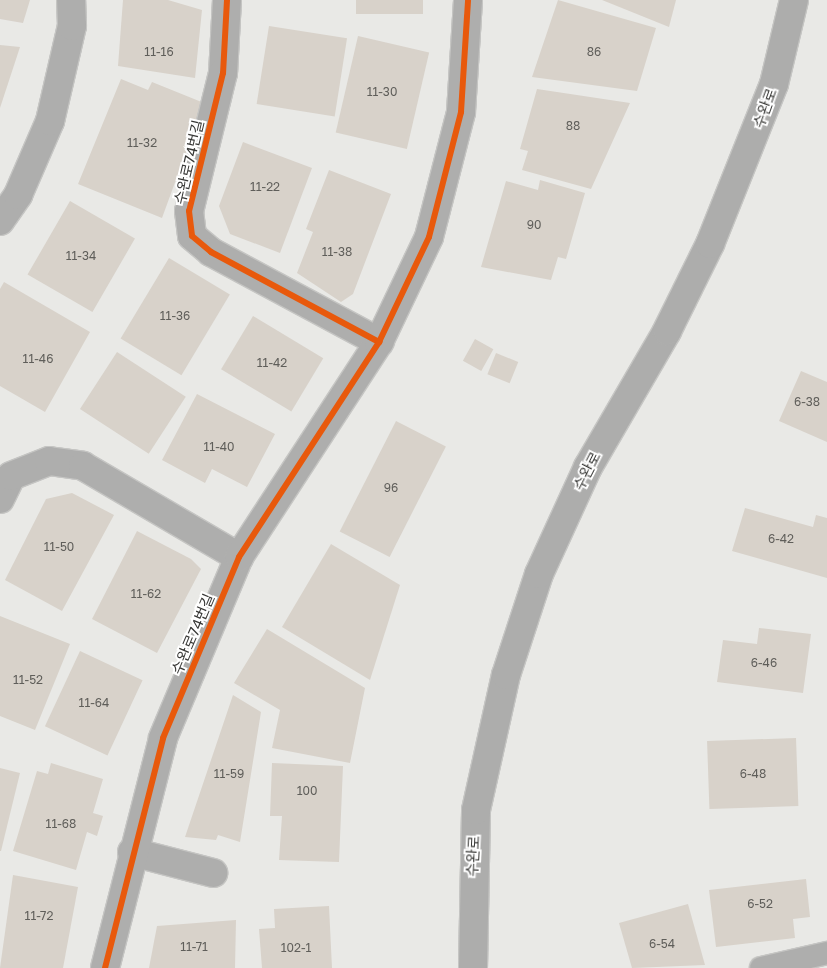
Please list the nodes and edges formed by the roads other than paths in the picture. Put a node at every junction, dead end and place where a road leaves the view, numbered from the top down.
1 (71, 0) edge
2 (227, 0) edge
3 (468, 0) edge
4 (794, 0) edge
5 (0, 221) edge
6 (379, 342) junction
7 (0, 499) edge
8 (239, 557) junction
9 (132, 852) junction
10 (213, 873) dead end
11 (827, 953) edge
12 (105, 968) edge
13 (473, 968) edge
14 (761, 968) edge

1 - 5 street
2 - 6 street, 수완로74번길
3 - 6 street, 수완로74번길
4 - 13 main road, 수완로
6 - 8 street, 수완로74번길
7 - 8 street
8 - 9 street, 수완로74번길
9 - 10 street
9 - 12 street, 수완로74번길
11 - 14 lane

